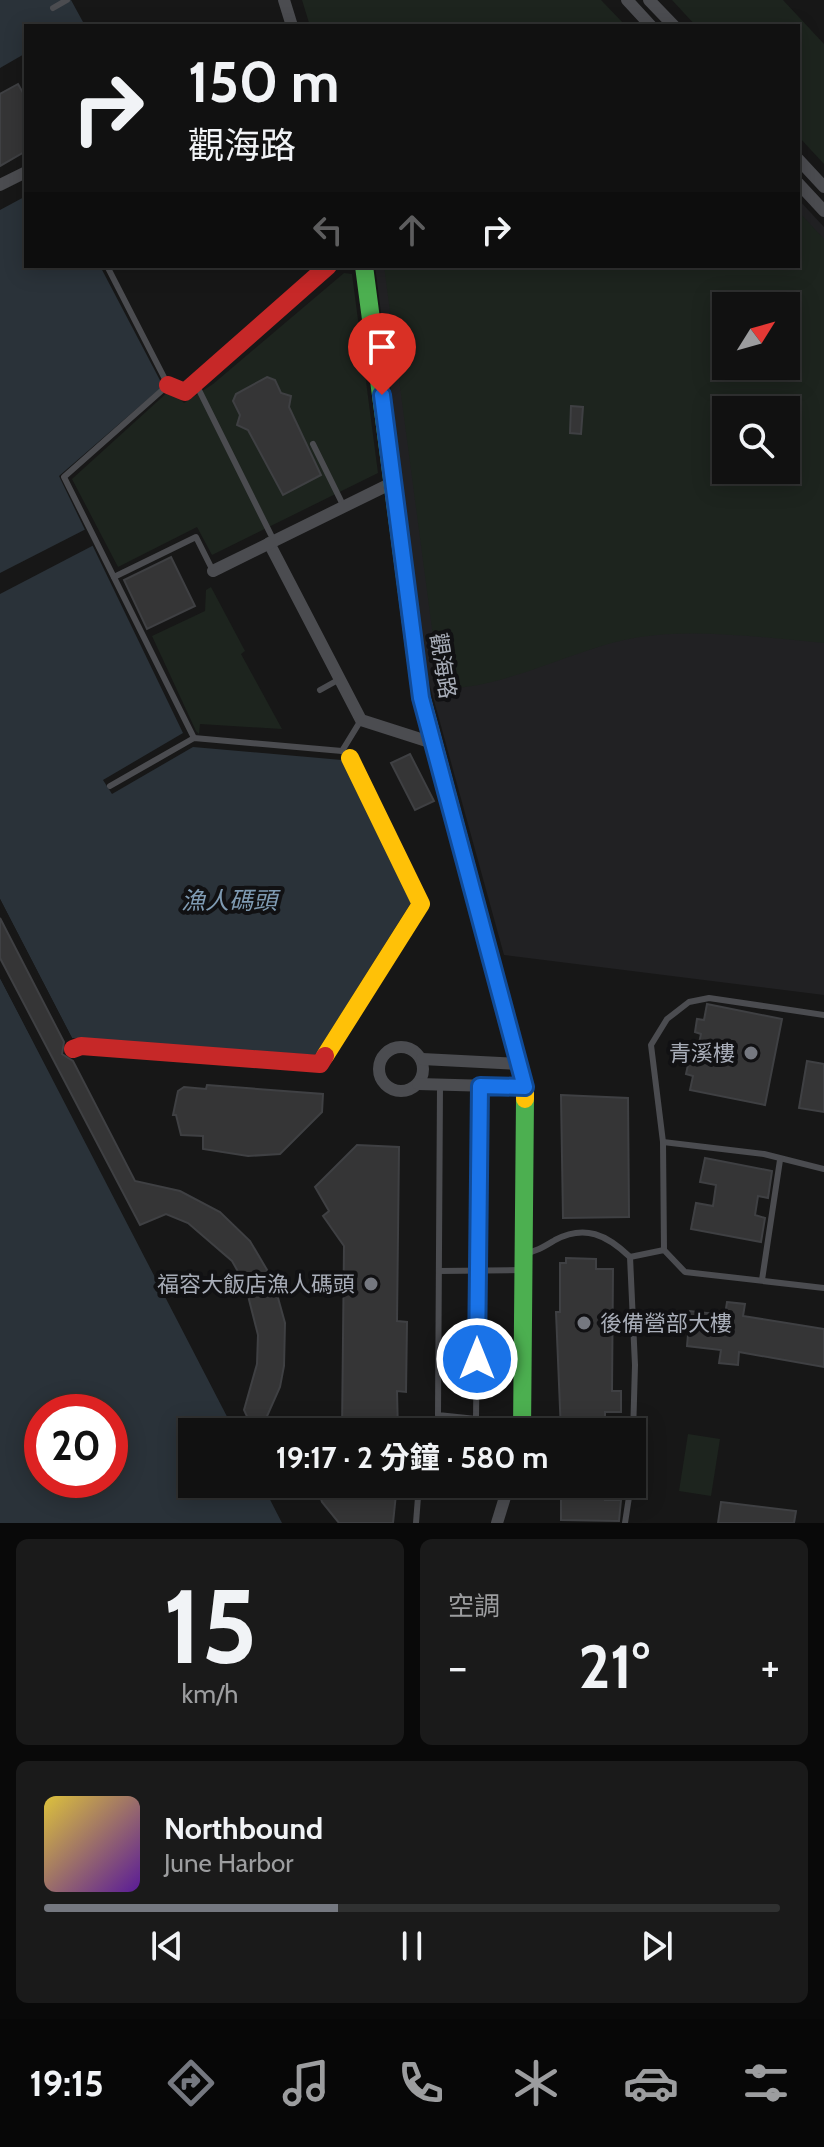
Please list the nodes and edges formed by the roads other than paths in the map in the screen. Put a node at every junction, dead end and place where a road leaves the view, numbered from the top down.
1 (67, 0) edge
2 (284, 0) edge
3 (627, 0) edge
4 (649, 0) edge
5 (53, 8) dead end
6 (291, 24) edge
7 (649, 24) edge
8 (672, 24) edge
9 (800, 161) edge
10 (24, 173) edge
11 (0, 185) edge
12 (800, 185) edge
13 (824, 187) edge
14 (824, 211) edge
15 (108, 268) edge
16 (326, 268) edge
17 (364, 268) edge
18 (195, 383) junction
19 (168, 385) junction
20 (313, 444) dead end
21 (394, 482) junction
22 (344, 507) junction
23 (271, 542) junction
24 (213, 571) joint
25 (114, 577) junction
26 (338, 680) junction
27 (320, 690) dead end
28 (361, 720) junction
29 (194, 738) junction
30 (436, 744) junction
31 (346, 754) junction
32 (110, 786) dead end
33 (824, 1015) edge
34 (73, 1049) dead end
35 (422, 1059) junction
36 (520, 1064) junction
37 (418, 1084) junction
38 (440, 1085) junction
39 (480, 1086) junction
40 (525, 1087) junction
41 (663, 1142) junction
42 (780, 1160) junction
43 (824, 1169) edge
44 (664, 1250) junction
45 (630, 1257) junction
46 (524, 1262) junction
47 (478, 1269) junction
48 (439, 1271) junction
49 (762, 1280) junction
50 (824, 1288) edge
51 (522, 1418) edge
52 (633, 1418) edge
53 (418, 1498) edge
54 (505, 1498) edge
55 (629, 1498) edge
56 (416, 1523) edge
57 (497, 1523) edge
58 (625, 1523) edge

1 - 5 lane
2 - 6 street
3 - 7 street
4 - 8 street
9 - 13 street
10 - 11 street
12 - 14 street
15 - 19 lane
16 - 18 street
17 - 21 street, 觀海路
18 - 19 street
18 - 23 lane
19 - 25 lane
20 - 22 lane
21 - 22 street
21 - 30 street, 觀海路
22 - 23 street
23 - 24 street
23 - 26 street
24 - 25 lane
25 - 29 lane
26 - 27 lane
26 - 28 street
28 - 30 street
28 - 31 lane
29 - 31 lane
29 - 32 lane
30 - 36 street, 觀海路
31 - 34 street
33 - 41 lane
35 - 36 street
35 - 37 street
35 - 37 street
36 - 40 street, 觀海路
37 - 38 street
38 - 39 street
38 - 48 lane
39 - 40 street
39 - 47 lane
40 - 46 street, 觀海路
41 - 42 lane
41 - 44 lane
42 - 43 lane
42 - 49 lane
44 - 45 lane
44 - 49 lane
45 - 46 lane
45 - 52 lane
46 - 47 lane
46 - 51 street, 觀海路
47 - 48 lane
47 - 48 lane
49 - 50 lane
53 - 56 lane
54 - 57 street
55 - 58 lane

